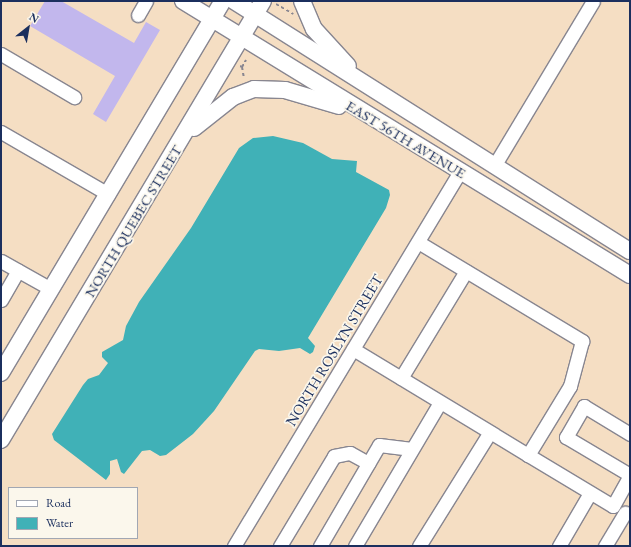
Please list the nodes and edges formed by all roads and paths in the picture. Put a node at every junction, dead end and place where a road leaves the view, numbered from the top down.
1 (146, 1) edge
2 (183, 1) edge
3 (223, 1) edge
4 (234, 1) edge
5 (592, 1) edge
6 (264, 6) edge
7 (299, 7) edge
8 (138, 15) dead end
9 (212, 19) junction
10 (240, 37) junction
11 (1, 54) edge
12 (246, 60) dead end
13 (237, 65) dead end
14 (242, 67) junction
15 (244, 78) dead end
16 (377, 93) junction
17 (74, 97) dead end
18 (366, 114) junction
19 (1, 132) edge
20 (182, 140) junction
21 (494, 166) junction
22 (460, 172) junction
23 (108, 194) junction
24 (418, 242) junction
25 (630, 251) edge
26 (1, 261) edge
27 (18, 271) junction
28 (466, 271) junction
29 (630, 275) edge
30 (51, 289) junction
31 (1, 300) edge
32 (353, 348) junction
33 (1, 372) edge
34 (401, 378) junction
35 (440, 402) junction
36 (490, 432) junction
37 (630, 434) edge
38 (1, 440) edge
39 (412, 449) junction
40 (528, 455) junction
41 (368, 463) junction
42 (630, 475) edge
43 (590, 493) junction
44 (613, 506) junction
45 (627, 515) edge
46 (234, 546) edge
47 (280, 546) edge
48 (320, 546) edge
49 (355, 546) edge
50 (419, 546) edge
51 (559, 546) edge
52 (605, 546) edge

1 - 8 street
2 - 9 main road, EAST 56TH AVENUE
3 - 9 main road
4 - 6 main road, EAST 56TH AVENUE
5 - 21 street
6 - 7 path
6 - 10 main road, NORTH QUEBEC STREET
6 - 16 main road, EAST 56TH AVENUE
7 - 16 main road
9 - 10 main road, EAST 56TH AVENUE
9 - 23 main road
10 - 18 main road, EAST 56TH AVENUE
10 - 20 main road, NORTH QUEBEC STREET
11 - 17 street
12 - 14 path
13 - 14 path
14 - 15 path
16 - 21 main road, EAST 56TH AVENUE
18 - 20 main road
18 - 22 main road, EAST 56TH AVENUE
19 - 23 street
20 - 38 main road, NORTH QUEBEC STREET
21 - 25 main road, EAST 56TH AVENUE
22 - 24 street, NORTH ROSLYN STREET
22 - 29 main road, EAST 56TH AVENUE
23 - 30 main road
24 - 28 street
24 - 32 street, NORTH ROSLYN STREET
26 - 27 street
27 - 30 street
27 - 31 street
28 - 34 street
28 - 40 street
30 - 33 main road
32 - 34 street
32 - 46 street, NORTH ROSLYN STREET
34 - 35 street
35 - 36 street
35 - 39 street
36 - 40 street
36 - 50 street
37 - 42 street
39 - 41 street
39 - 49 street
40 - 43 street
41 - 47 street
41 - 48 street
42 - 44 street
43 - 44 street
43 - 51 street
44 - 45 street
45 - 52 street

